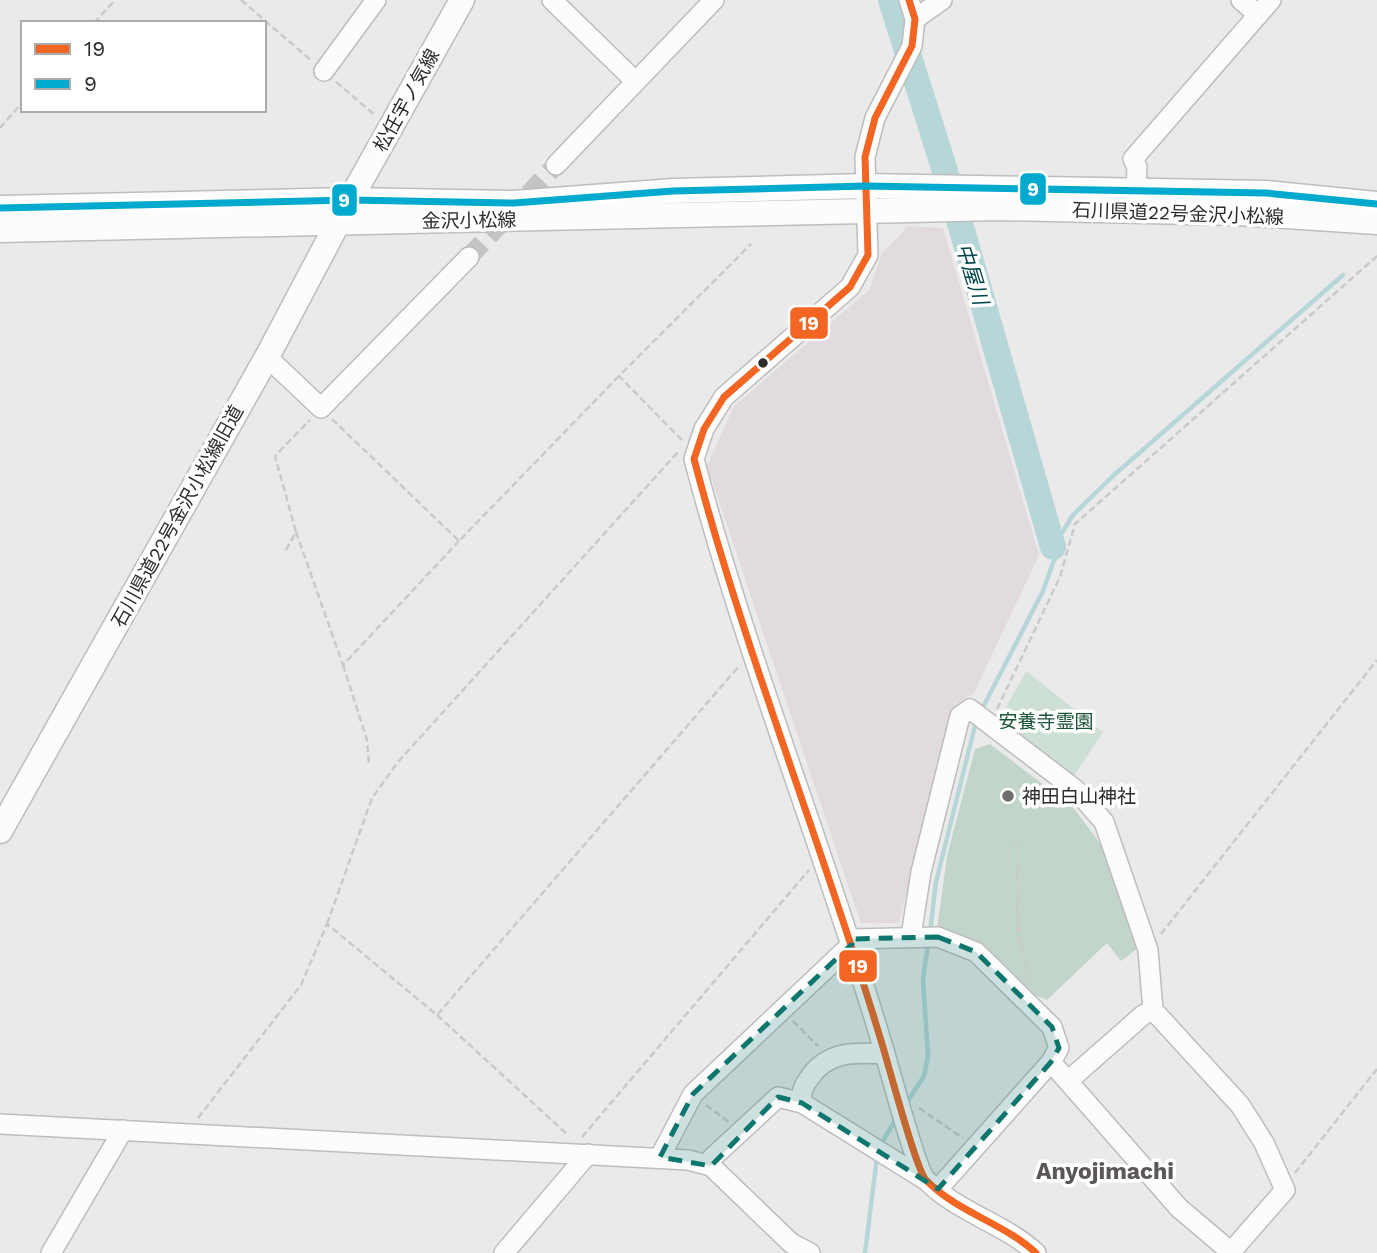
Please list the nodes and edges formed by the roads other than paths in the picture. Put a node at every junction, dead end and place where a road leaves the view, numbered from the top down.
1 (376, 0) edge
2 (462, 0) edge
3 (552, 0) edge
4 (714, 0) edge
5 (942, 0) edge
6 (1241, 0) edge
7 (1271, 0) edge
8 (912, 9) edge
9 (1258, 15) junction
10 (324, 71) dead end
11 (635, 81) junction
12 (556, 165) tunnel mouth
13 (866, 186) junction
14 (1136, 192) junction
15 (970, 198) junction
16 (937, 199) junction
17 (350, 200) junction
18 (1377, 204) edge
19 (0, 208) edge
20 (868, 212) junction
21 (338, 222) junction
22 (1377, 222) edge
23 (0, 230) edge
24 (469, 257) tunnel mouth
25 (267, 357) junction
26 (0, 831) edge
27 (923, 937) junction
28 (852, 941) junction
29 (1153, 1010) junction
30 (885, 1054) junction
31 (1051, 1062) junction
32 (1068, 1081) junction
33 (802, 1103) junction
34 (0, 1124) edge
35 (123, 1130) junction
36 (588, 1154) junction
37 (660, 1157) junction
38 (710, 1166) junction
39 (931, 1184) junction
40 (1230, 1252) edge
41 (51, 1253) edge
42 (504, 1253) edge
43 (810, 1253) edge
44 (1036, 1253) edge

1 - 10 street
2 - 17 main road, 松任宇ノ気線
3 - 11 street
4 - 11 street
5 - 8 street
6 - 9 street
7 - 9 street
8 - 13 street
9 - 14 street
11 - 12 street
13 - 16 main road, 金沢小松線
13 - 17 main road, 金沢小松線
13 - 20 street
14 - 15 main road, 石川県道22号金沢小松線
14 - 18 main road, 石川県道22号金沢小松線
15 - 16 main road, 石川県道22号金沢小松線
15 - 22 main road, 石川県道22号金沢小松線
16 - 20 main road, 金沢小松線
17 - 19 main road, 金沢小松線
17 - 21 main road, 石川県道22号金沢小松線旧道
20 - 21 main road, 金沢小松線
20 - 28 street
21 - 23 main road, 金沢小松線
21 - 25 main road, 石川県道22号金沢小松線旧道
24 - 25 street
25 - 26 main road, 石川県道22号金沢小松線旧道
27 - 28 street
27 - 29 street
27 - 31 street
28 - 30 street
28 - 37 street
29 - 32 street
29 - 40 street
30 - 33 street
30 - 39 street
31 - 32 street
31 - 39 street
32 - 40 street
33 - 38 street
33 - 39 street
34 - 35 street
35 - 36 street
35 - 41 street
36 - 37 street
36 - 42 street
37 - 38 street
38 - 43 street
39 - 44 street

